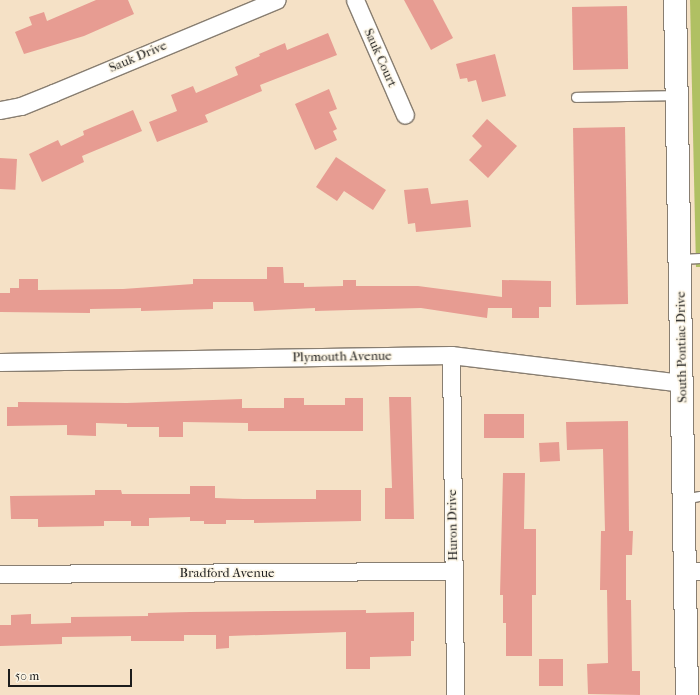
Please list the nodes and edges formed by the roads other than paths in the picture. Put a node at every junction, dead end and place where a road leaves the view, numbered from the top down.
1 (276, 0) edge
2 (355, 0) edge
3 (675, 0) edge
4 (677, 95) junction
5 (576, 97) dead end
6 (0, 110) edge
7 (405, 115) dead end
8 (690, 258) edge
9 (451, 355) junction
10 (0, 362) edge
11 (682, 383) junction
12 (692, 497) edge
13 (693, 571) edge
14 (453, 572) junction
15 (0, 574) edge
16 (455, 695) edge
17 (687, 695) edge

1 - 6 street, Sauk Drive
2 - 7 street, Sauk Court
3 - 4 street, South Pontiac Drive
4 - 5 lane
4 - 8 street, South Pontiac Drive
8 - 11 street, South Pontiac Drive
9 - 10 street, Plymouth Avenue
9 - 11 street, Plymouth Avenue
9 - 14 street, Huron Drive
11 - 12 street, South Pontiac Drive
12 - 13 street, South Pontiac Drive
13 - 17 street, South Pontiac Drive
14 - 15 street, Bradford Avenue
14 - 16 street, Huron Drive

